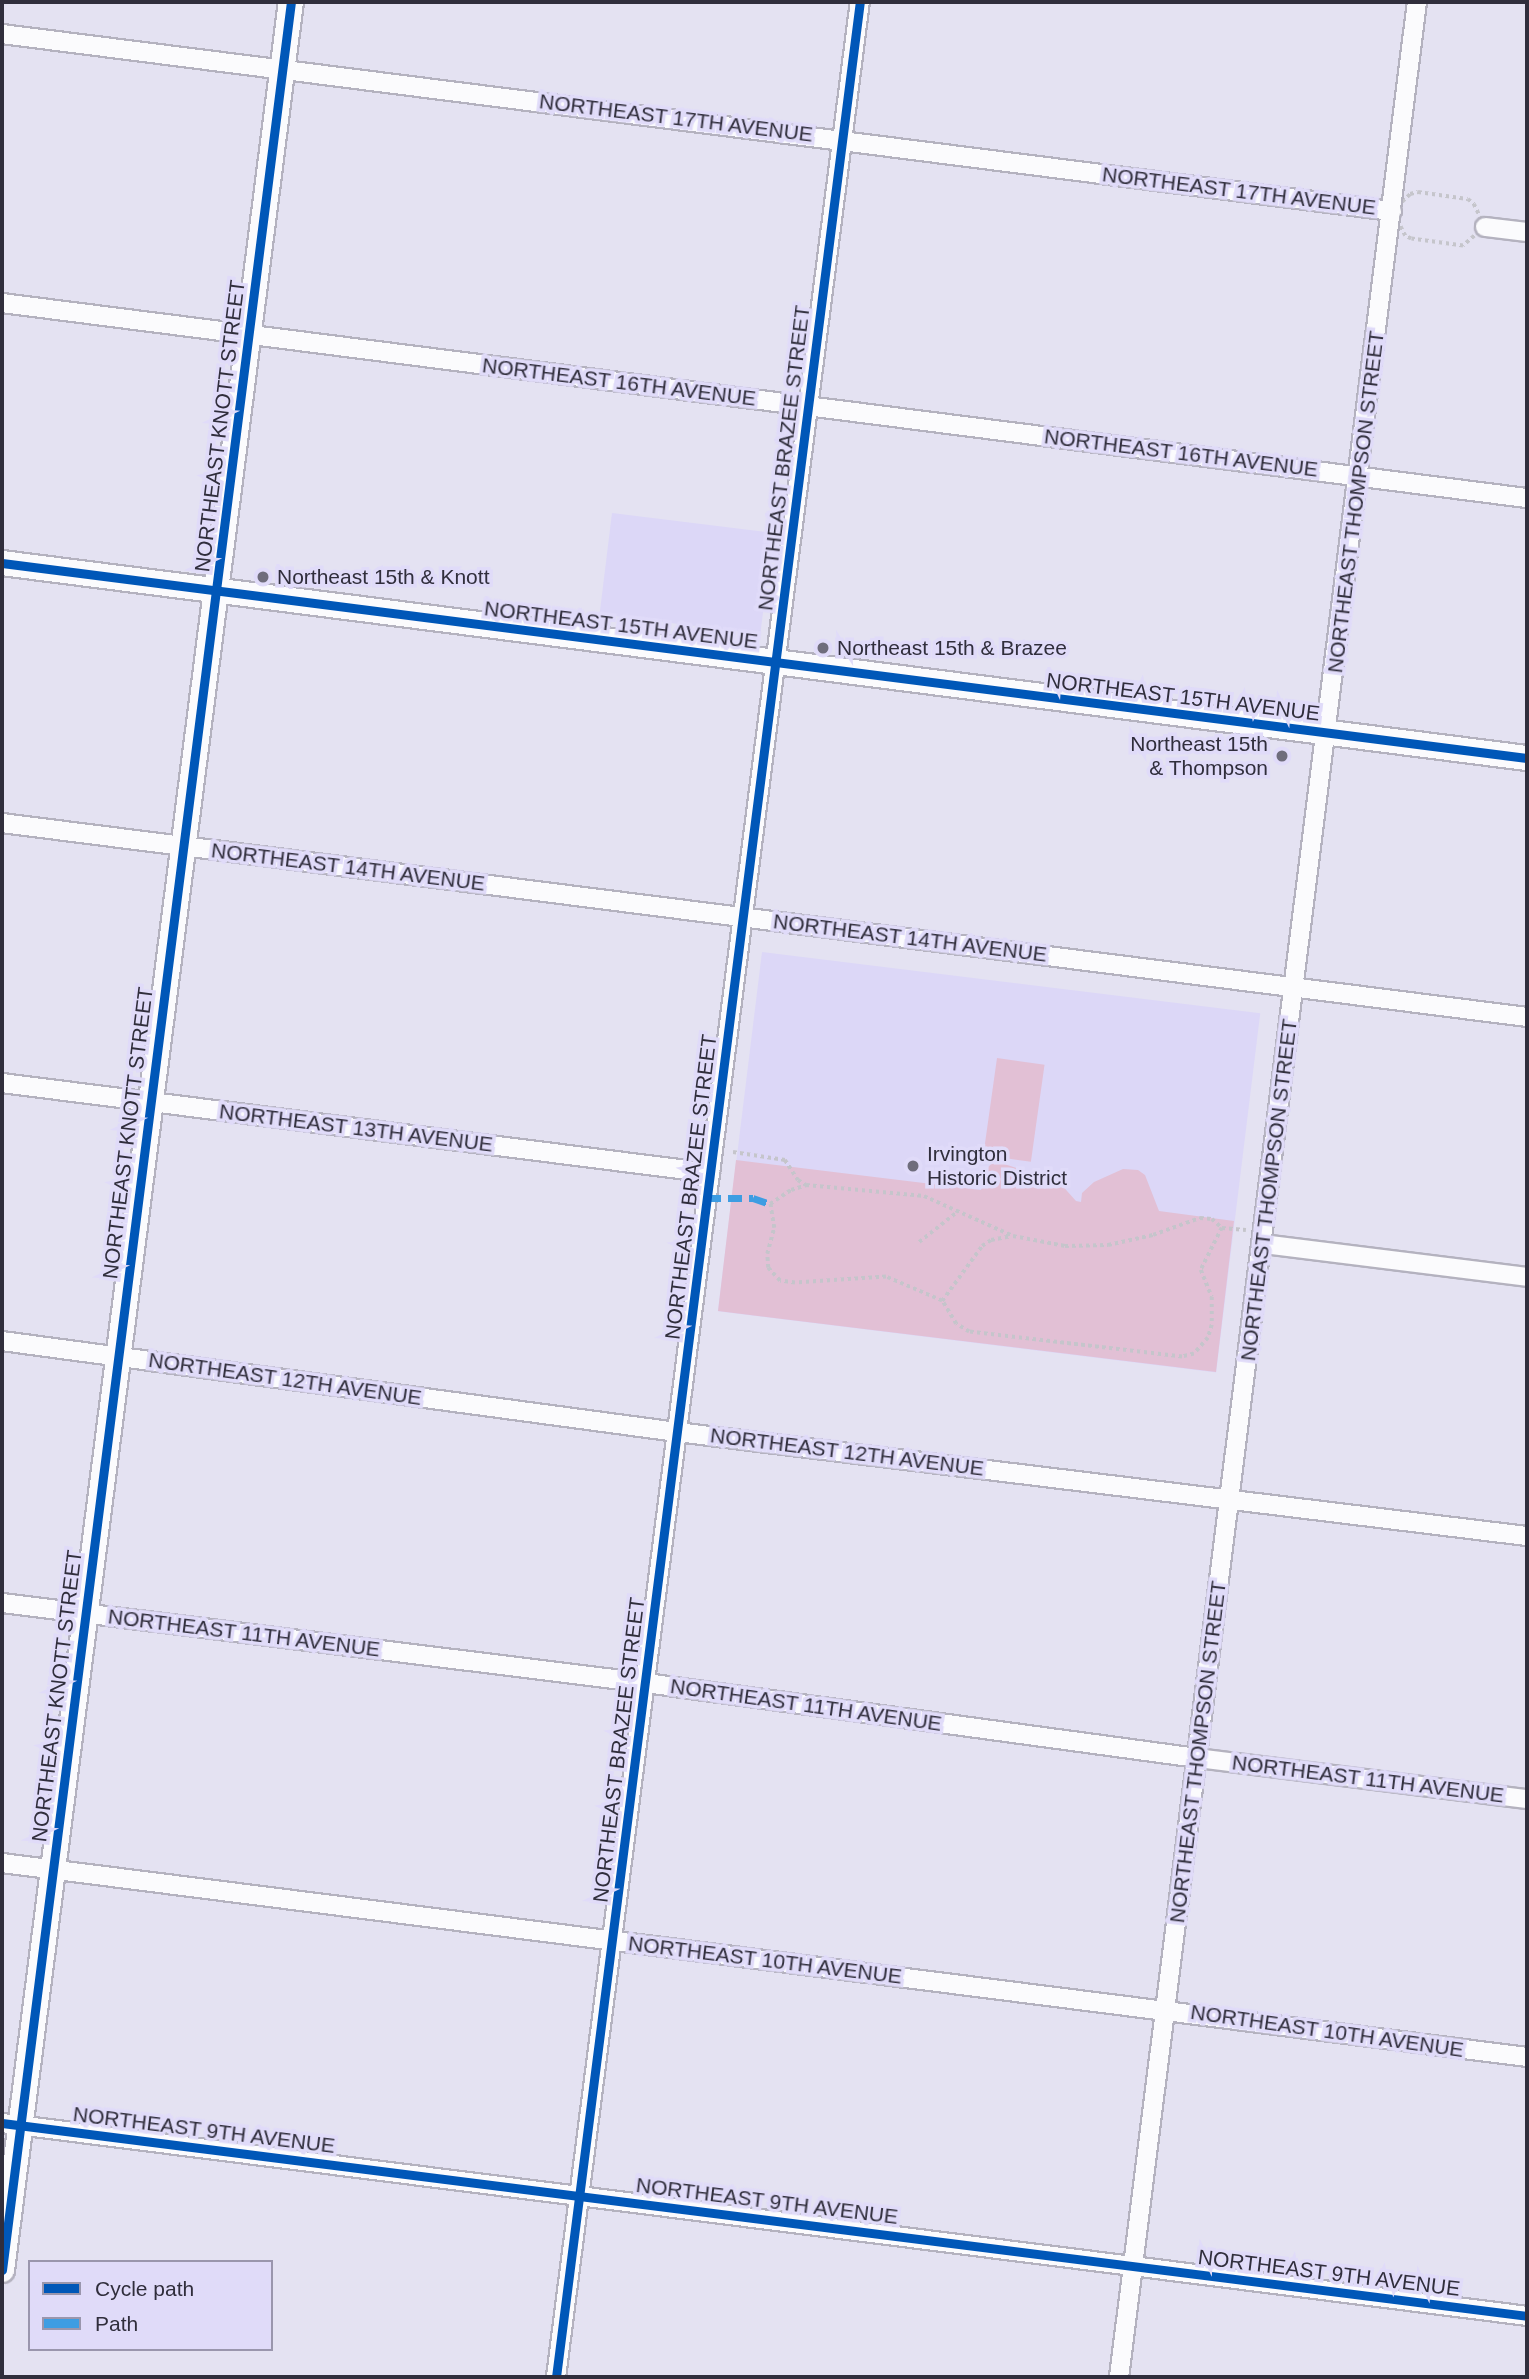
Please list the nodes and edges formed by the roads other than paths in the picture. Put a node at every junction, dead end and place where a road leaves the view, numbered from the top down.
1 (291, 2) edge
2 (860, 2) edge
3 (1417, 2) edge
4 (2, 34) edge
5 (282, 68) junction
6 (843, 139) junction
7 (1392, 211) junction
8 (1485, 227) road end
9 (1527, 232) edge
10 (2, 303) edge
11 (249, 334) junction
12 (808, 407) junction
13 (1359, 475) junction
14 (1527, 498) edge
15 (2, 564) edge
16 (216, 591) junction
17 (776, 662) junction
18 (1327, 733) junction
19 (1527, 758) edge
20 (2, 822) edge
21 (182, 846) junction
22 (744, 917) junction
23 (1295, 989) junction
24 (1527, 1017) edge
25 (2, 1083) edge
26 (149, 1101) junction
27 (710, 1172) junction
28 (1263, 1244) junction
29 (1527, 1277) edge
30 (2, 1341) edge
31 (117, 1356) junction
32 (677, 1432) junction
33 (1230, 1498) junction
34 (1527, 1536) edge
35 (2, 1603) edge
36 (86, 1614) junction
37 (646, 1683) junction
38 (1196, 1758) junction
39 (1527, 1799) edge
40 (2, 1863) edge
41 (53, 1870) junction
42 (611, 1941) junction
43 (1166, 2009) junction
44 (1527, 2057) edge
45 (11, 2124) edge
46 (579, 2194) junction
47 (1133, 2265) junction
48 (2, 2270) edge
49 (1527, 2316) edge
50 (556, 2377) edge
51 (1119, 2377) edge

1 - 5 street, NORTHEAST KNOTT STREET
2 - 6 street, NORTHEAST BRAZEE STREET
3 - 7 street, NORTHEAST THOMPSON STREET
4 - 5 street, NORTHEAST 17TH AVENUE
5 - 6 street, NORTHEAST 17TH AVENUE
5 - 11 street, NORTHEAST KNOTT STREET
6 - 7 street, NORTHEAST 17TH AVENUE
6 - 12 street, NORTHEAST BRAZEE STREET
7 - 13 street, NORTHEAST THOMPSON STREET
8 - 9 street
10 - 11 street, NORTHEAST 16TH AVENUE
11 - 12 street, NORTHEAST 16TH AVENUE
11 - 16 street, NORTHEAST KNOTT STREET
12 - 13 street, NORTHEAST 16TH AVENUE
12 - 17 street, NORTHEAST BRAZEE STREET
13 - 14 street, NORTHEAST 16TH AVENUE
13 - 18 street, NORTHEAST THOMPSON STREET
15 - 16 street, NORTHEAST 15TH AVENUE
16 - 17 street, NORTHEAST 15TH AVENUE
16 - 21 street, NORTHEAST KNOTT STREET
17 - 18 street, NORTHEAST 15TH AVENUE
17 - 22 street, NORTHEAST BRAZEE STREET
18 - 19 street, NORTHEAST 15TH AVENUE
18 - 23 street, NORTHEAST THOMPSON STREET
20 - 21 street, NORTHEAST 14TH AVENUE
21 - 22 street, NORTHEAST 14TH AVENUE
21 - 26 street, NORTHEAST KNOTT STREET
22 - 23 street, NORTHEAST 14TH AVENUE
22 - 27 street, NORTHEAST BRAZEE STREET
23 - 24 street, NORTHEAST 14TH AVENUE
23 - 28 street, NORTHEAST THOMPSON STREET
25 - 26 street, NORTHEAST 13TH AVENUE
26 - 27 street, NORTHEAST 13TH AVENUE
26 - 31 street, NORTHEAST KNOTT STREET
27 - 32 street, NORTHEAST BRAZEE STREET
28 - 29 street
28 - 33 street, NORTHEAST THOMPSON STREET
30 - 31 street, NORTHEAST 12TH AVENUE
31 - 32 street, NORTHEAST 12TH AVENUE
31 - 36 street, NORTHEAST KNOTT STREET
32 - 33 street, NORTHEAST 12TH AVENUE
32 - 37 street, NORTHEAST BRAZEE STREET
33 - 34 street, NORTHEAST 12TH AVENUE
33 - 38 street, NORTHEAST THOMPSON STREET
35 - 36 street, NORTHEAST 11TH AVENUE
36 - 37 street, NORTHEAST 11TH AVENUE
36 - 41 street, NORTHEAST KNOTT STREET
37 - 38 street, NORTHEAST 11TH AVENUE
37 - 42 street, NORTHEAST BRAZEE STREET
38 - 39 street, NORTHEAST 11TH AVENUE
38 - 43 street, NORTHEAST THOMPSON STREET
40 - 41 street, NORTHEAST 10TH AVENUE
41 - 42 street, NORTHEAST 10TH AVENUE
41 - 45 street, NORTHEAST KNOTT STREET
42 - 43 street, NORTHEAST 10TH AVENUE
42 - 46 street, NORTHEAST BRAZEE STREET
43 - 44 street, NORTHEAST 10TH AVENUE
43 - 47 street, NORTHEAST THOMPSON STREET
45 - 46 street, NORTHEAST 9TH AVENUE
45 - 48 street, NORTHEAST KNOTT STREET
46 - 47 street, NORTHEAST 9TH AVENUE
46 - 50 street, NORTHEAST BRAZEE STREET
47 - 49 street, NORTHEAST 9TH AVENUE
47 - 51 street, NORTHEAST THOMPSON STREET

